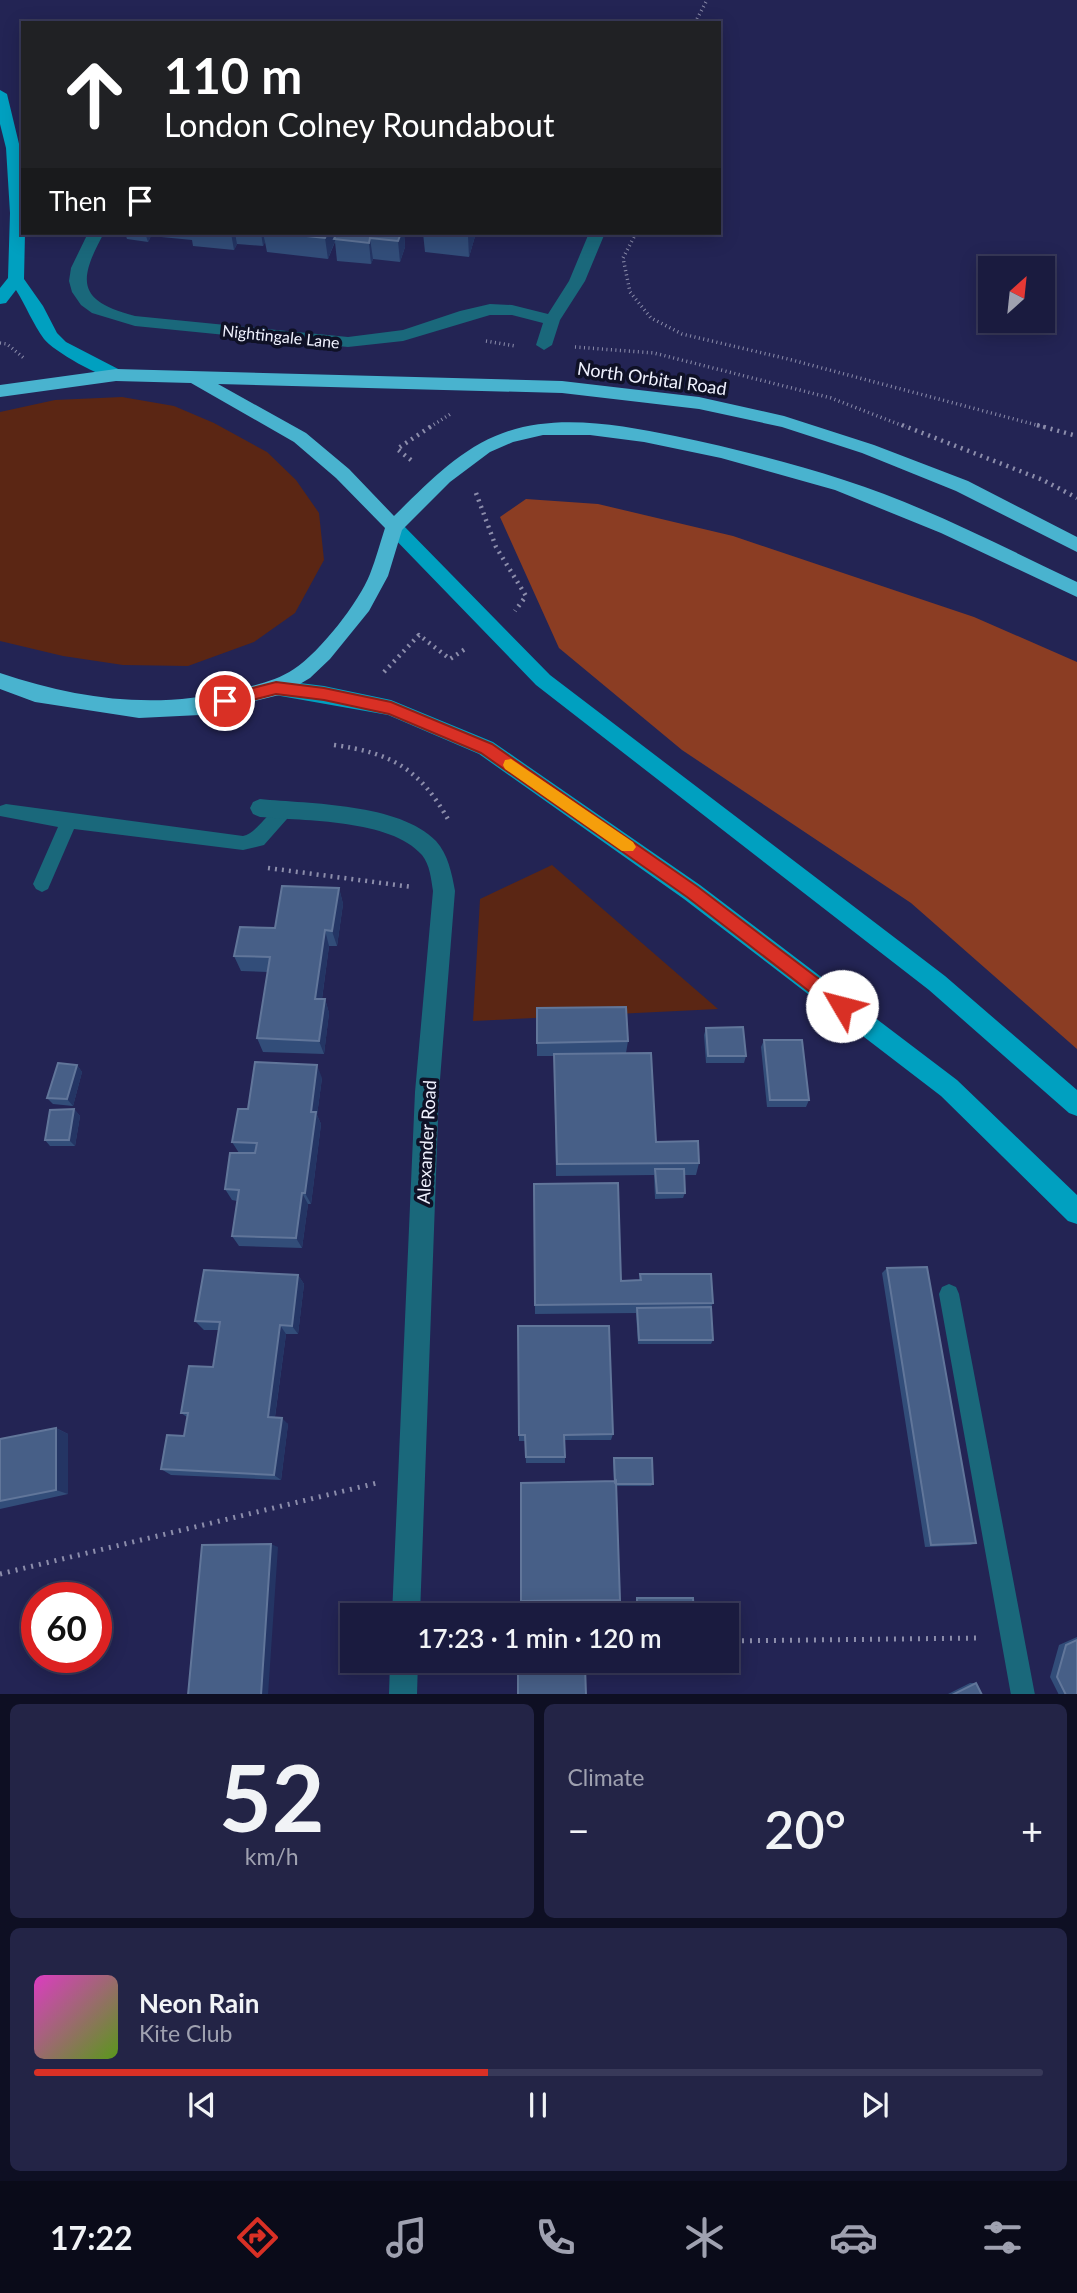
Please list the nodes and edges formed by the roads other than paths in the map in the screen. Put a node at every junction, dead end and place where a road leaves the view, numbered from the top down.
1 (0, 94) edge
2 (18, 147) edge
3 (95, 235) edge
4 (596, 235) edge
5 (16, 279) junction
6 (0, 299) edge
7 (552, 320) junction
8 (544, 345) dead end
9 (116, 374) junction
10 (195, 379) junction
11 (0, 391) edge
12 (394, 527) junction
13 (1077, 545) edge
14 (1077, 590) edge
15 (0, 681) edge
16 (276, 688) junction
17 (260, 808) dead end
18 (6, 811) dead end
19 (285, 811) junction
20 (69, 821) junction
21 (42, 884) dead end
22 (1077, 1105) edge
23 (1077, 1212) edge
24 (949, 1294) dead end
25 (407, 1603) edge
26 (404, 1673) edge
27 (403, 1694) edge
28 (1023, 1694) edge

1 - 2 main road
2 - 5 main road
3 - 7 street, Nightingale Lane
4 - 7 street
5 - 6 main road
5 - 9 main road
7 - 8 street
9 - 10 highway, North Orbital Road
9 - 11 highway, North Orbital Road
10 - 12 highway
10 - 13 highway, North Orbital Road
12 - 14 highway
12 - 16 highway
12 - 22 main road
15 - 16 highway
16 - 23 main road
17 - 19 street
18 - 20 lane
19 - 20 lane
19 - 25 street, Alexander Road
20 - 21 lane
24 - 28 lane
26 - 27 street

